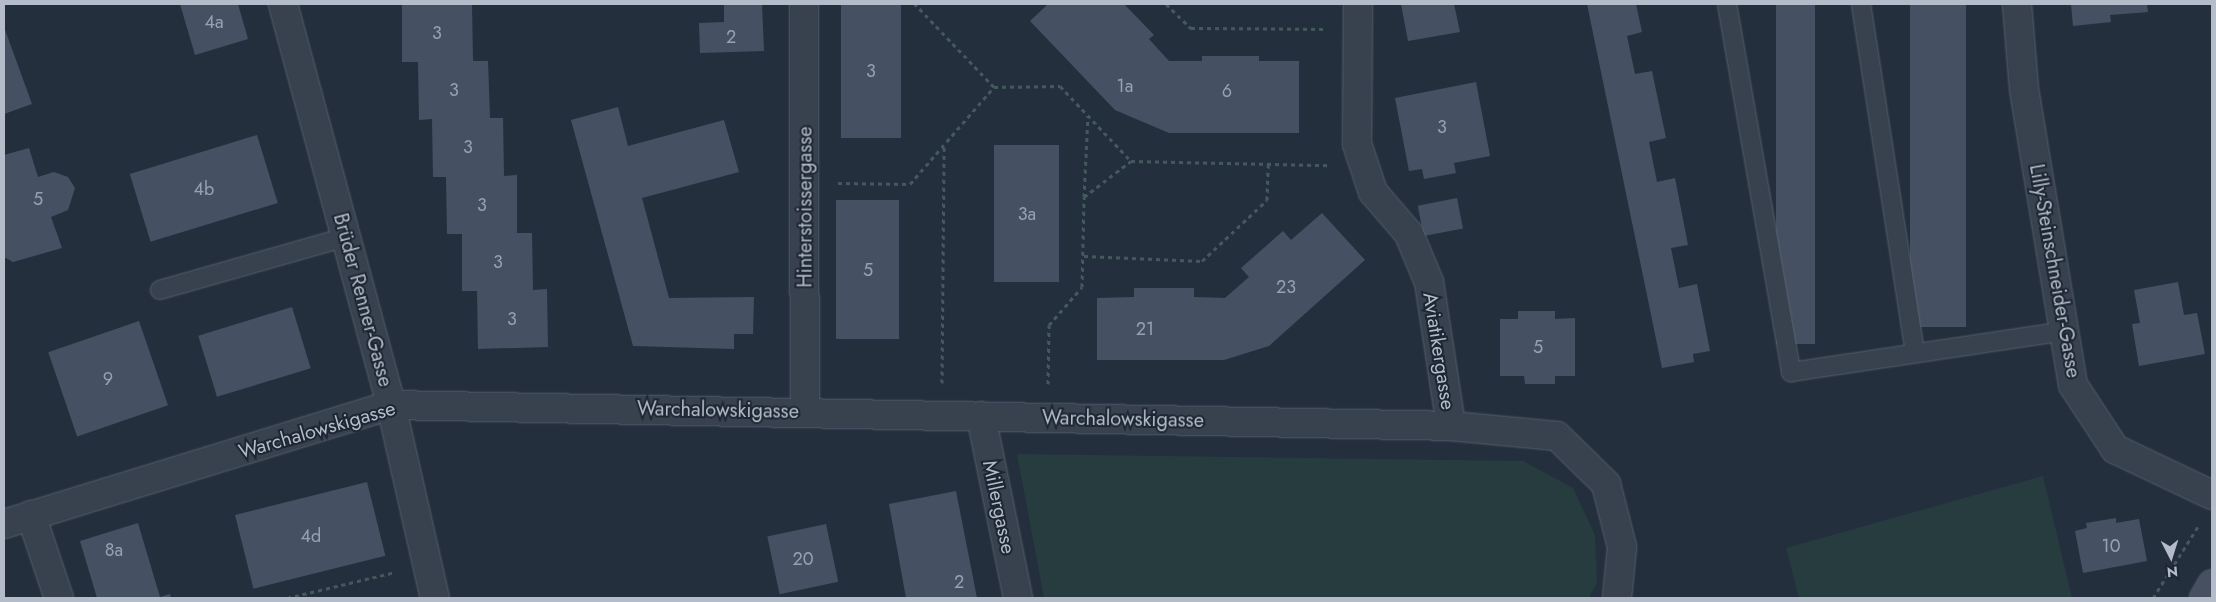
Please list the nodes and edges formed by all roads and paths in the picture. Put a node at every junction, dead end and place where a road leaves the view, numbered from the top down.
1 (283, 4) edge
2 (804, 4) edge
3 (915, 4) edge
4 (1166, 4) edge
5 (1727, 4) edge
6 (1862, 4) edge
7 (2017, 4) edge
8 (1358, 17) edge
9 (994, 87) junction
10 (1088, 116) junction
11 (944, 144) junction
12 (1131, 160) junction
13 (1268, 164) junction
14 (1364, 166) junction
15 (805, 183) junction
16 (1084, 198) junction
17 (346, 237) junction
18 (1084, 256) junction
19 (160, 290) dead end
20 (2064, 331) junction
21 (1915, 353) junction
22 (391, 405) junction
23 (806, 411) junction
24 (942, 415) junction
25 (980, 416) junction
26 (1048, 418) junction
27 (1451, 426) junction
28 (2207, 507) edge
29 (31, 515) junction
30 (4, 524) edge
31 (428, 564) junction
32 (2212, 584) edge
33 (58, 598) edge
34 (287, 598) edge
35 (435, 598) edge
36 (1018, 598) edge
37 (1616, 598) edge
38 (2153, 598) edge
39 (2204, 598) edge

1 - 17 street, Brüder Renner-Gasse
2 - 15 street, Hinterstoissergasse
3 - 9 path
4 - 8 path
5 - 21 lane
6 - 21 lane
7 - 20 street, Lilly-Steinschneider-Gasse
8 - 14 street, Aviatikergasse
9 - 10 path
9 - 11 path
10 - 12 path
10 - 16 path
11 - 15 path
11 - 24 path
12 - 13 path
12 - 16 path
13 - 14 path
13 - 18 path
14 - 27 street, Aviatikergasse
15 - 23 street, Hinterstoissergasse
16 - 18 path
17 - 19 lane
17 - 22 street, Brüder Renner-Gasse
18 - 26 path
20 - 21 lane
20 - 28 street, Lilly-Steinschneider-Gasse
22 - 23 street, Warchalowskigasse
22 - 29 street, Warchalowskigasse
22 - 31 street, Brüder Renner-Gasse
23 - 24 street, Warchalowskigasse
24 - 25 street, Warchalowskigasse
25 - 26 street, Warchalowskigasse
25 - 36 street, Millergasse
26 - 27 street, Warchalowskigasse
27 - 37 street, Aviatikergasse
28 - 38 path
29 - 30 street, Warchalowskigasse
29 - 33 street
31 - 34 path
31 - 35 street, Brüder Renner-Gasse
32 - 39 street

